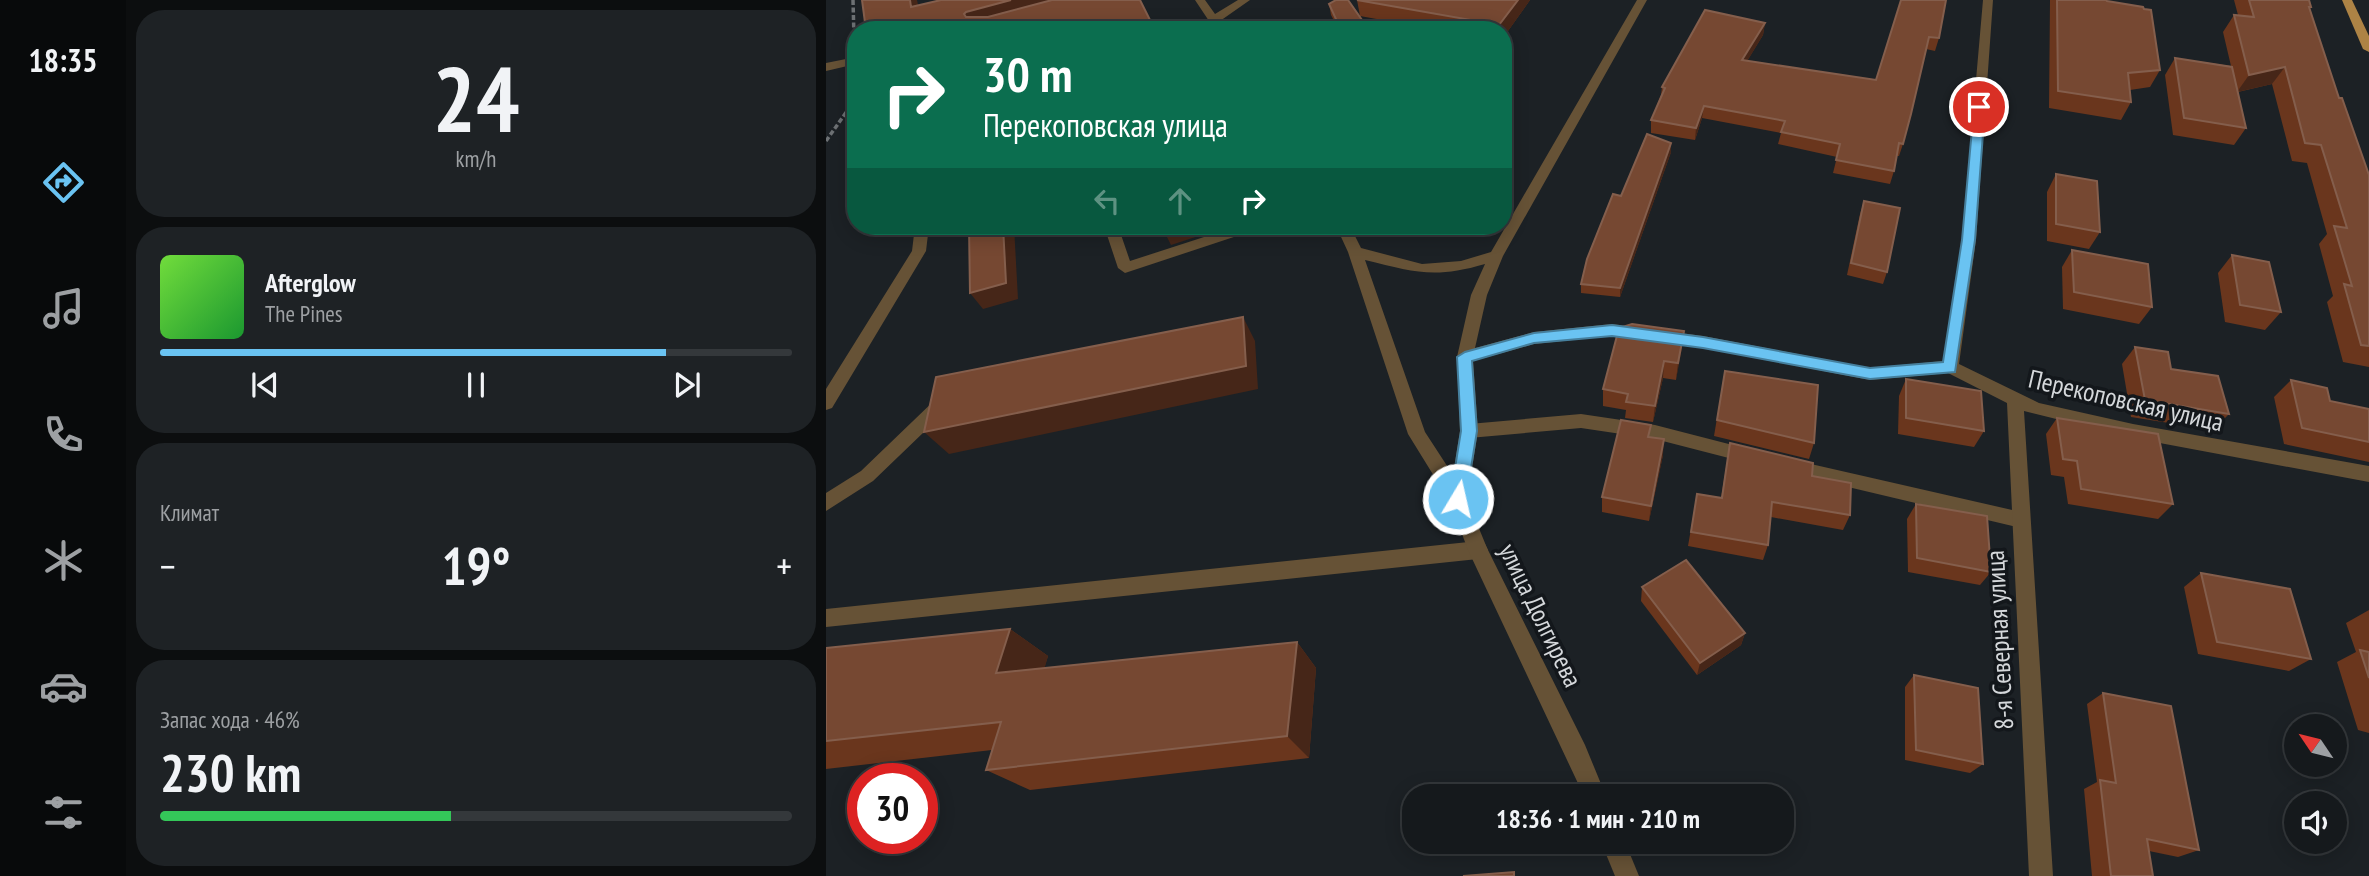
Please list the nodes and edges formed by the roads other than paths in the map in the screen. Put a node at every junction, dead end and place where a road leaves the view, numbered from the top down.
1 (1200, 0) edge
2 (1245, 0) edge
3 (1642, 0) edge
4 (1988, 0) edge
5 (2347, 0) edge
6 (1214, 21) edge
7 (1221, 21) edge
8 (2369, 49) edge
9 (847, 62) edge
10 (826, 67) edge
11 (1512, 228) edge
12 (921, 235) edge
13 (1114, 235) edge
14 (1226, 235) edge
15 (1347, 235) edge
16 (1508, 235) edge
17 (1355, 253) junction
18 (1496, 256) junction
19 (1465, 357) junction
20 (1950, 368) junction
21 (960, 385) edge
22 (2015, 401) junction
23 (826, 403) edge
24 (1469, 431) junction
25 (2369, 474) edge
26 (1458, 499) junction
27 (826, 503) edge
28 (2021, 520) junction
29 (1478, 550) junction
30 (826, 618) edge
31 (1590, 784) edge
32 (1618, 854) edge
33 (1627, 876) edge
34 (2041, 876) edge

1 - 6 street
2 - 7 street
3 - 11 street
4 - 20 street
5 - 8 main road
9 - 10 street
12 - 23 street
13 - 14 street
15 - 17 street, улица Долгирева
16 - 18 street
17 - 18 street
17 - 26 street, улица Долгирева
18 - 19 street
19 - 20 street, Перекоповская улица
19 - 24 street
20 - 22 street, Перекоповская улица
21 - 27 street
22 - 25 street, Перекоповская улица
22 - 28 street, 8-я Северная улица
24 - 26 street
24 - 28 street
26 - 29 street, улица Долгирева
28 - 34 street, 8-я Северная улица
29 - 30 street
29 - 31 street, улица Долгирева
32 - 33 street

